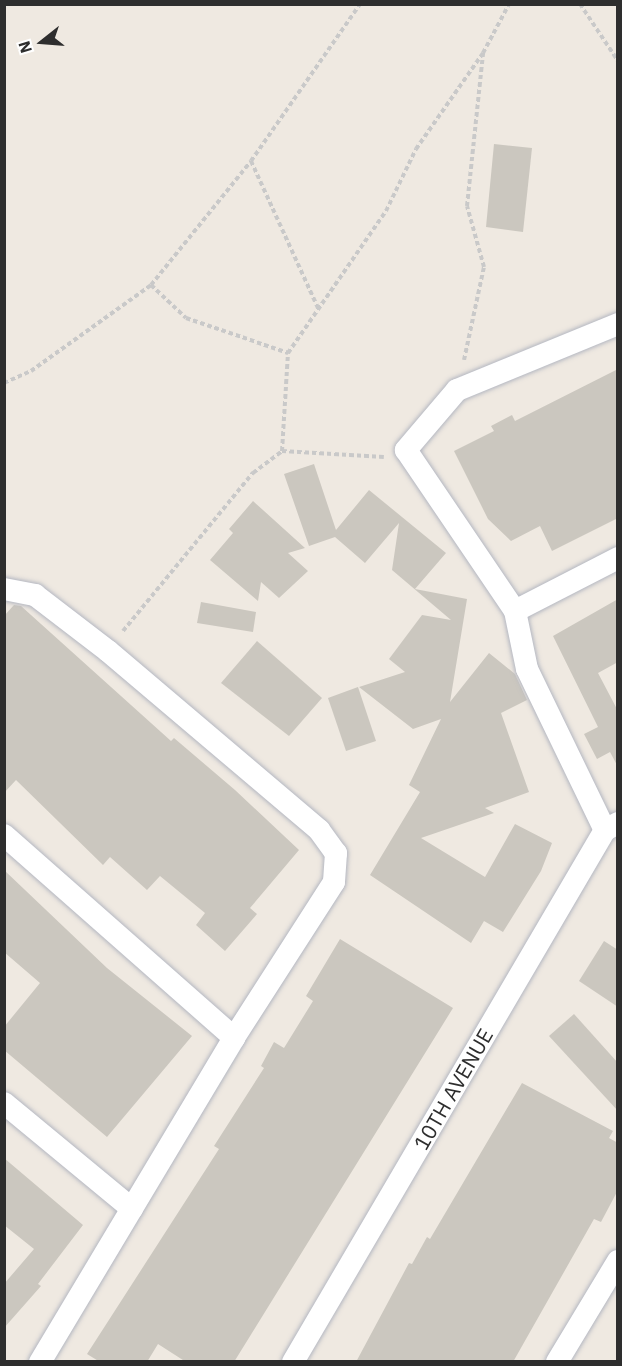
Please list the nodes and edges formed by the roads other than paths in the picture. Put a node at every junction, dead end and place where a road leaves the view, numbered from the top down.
1 (618, 324) edge
2 (618, 558) edge
3 (4, 589) edge
4 (515, 611) junction
5 (611, 827) edge
6 (4, 835) edge
7 (234, 1038) junction
8 (4, 1103) edge
9 (132, 1209) junction
10 (618, 1261) edge
11 (40, 1362) edge
12 (293, 1362) edge
13 (556, 1362) edge

1 - 4 street
2 - 4 street
3 - 7 street
4 - 5 street
5 - 12 street, 10TH AVENUE
6 - 7 street
7 - 9 street
8 - 9 street
9 - 11 street
10 - 13 street

